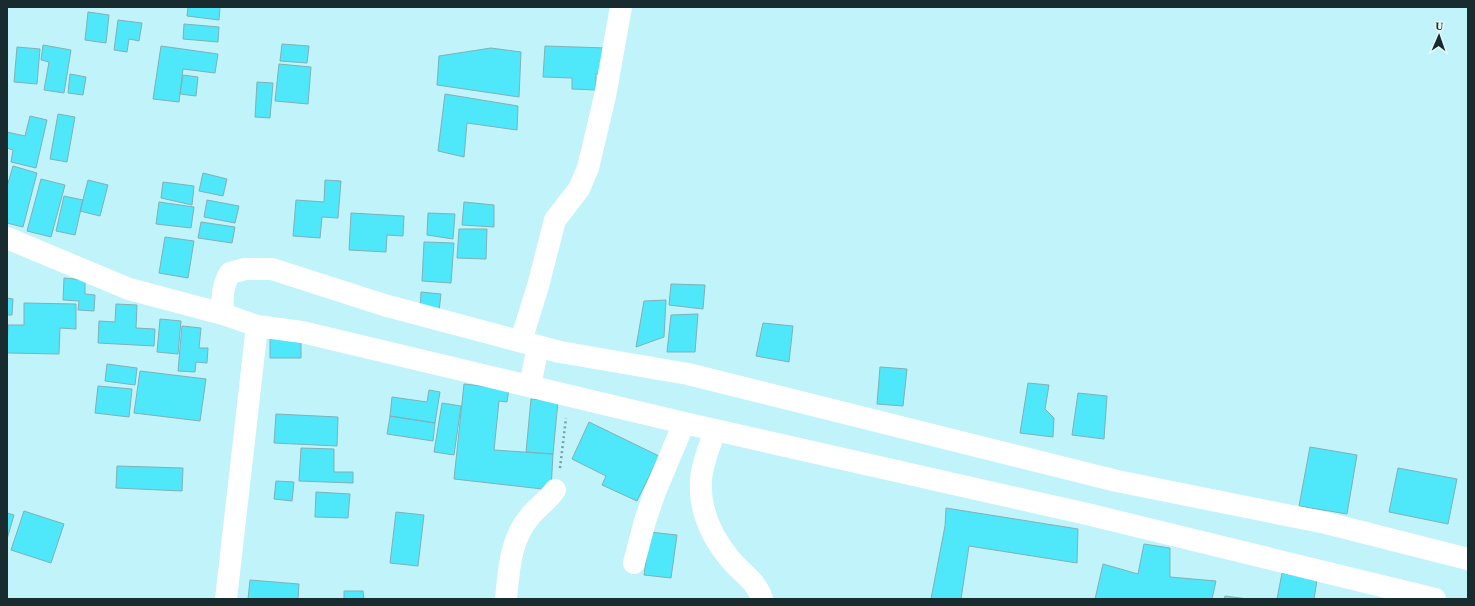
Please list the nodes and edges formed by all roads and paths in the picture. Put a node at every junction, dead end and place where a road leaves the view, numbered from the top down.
1 (620, 7) edge
2 (7, 238) edge
3 (223, 314) junction
4 (257, 326) junction
5 (532, 346) junction
6 (530, 384) junction
7 (569, 396) junction
8 (684, 423) junction
9 (715, 430) junction
10 (555, 490) joint
11 (1468, 559) edge
12 (634, 563) dead end
13 (226, 599) edge
14 (506, 599) edge
15 (762, 599) edge
16 (1435, 599) edge

1 - 5 street
2 - 3 street
3 - 4 street
3 - 5 street
4 - 6 street
4 - 13 street
5 - 6 street
5 - 11 street
6 - 7 street
7 - 8 street
7 - 10 path
8 - 9 street
8 - 12 street
9 - 15 street
9 - 16 street
10 - 14 street

